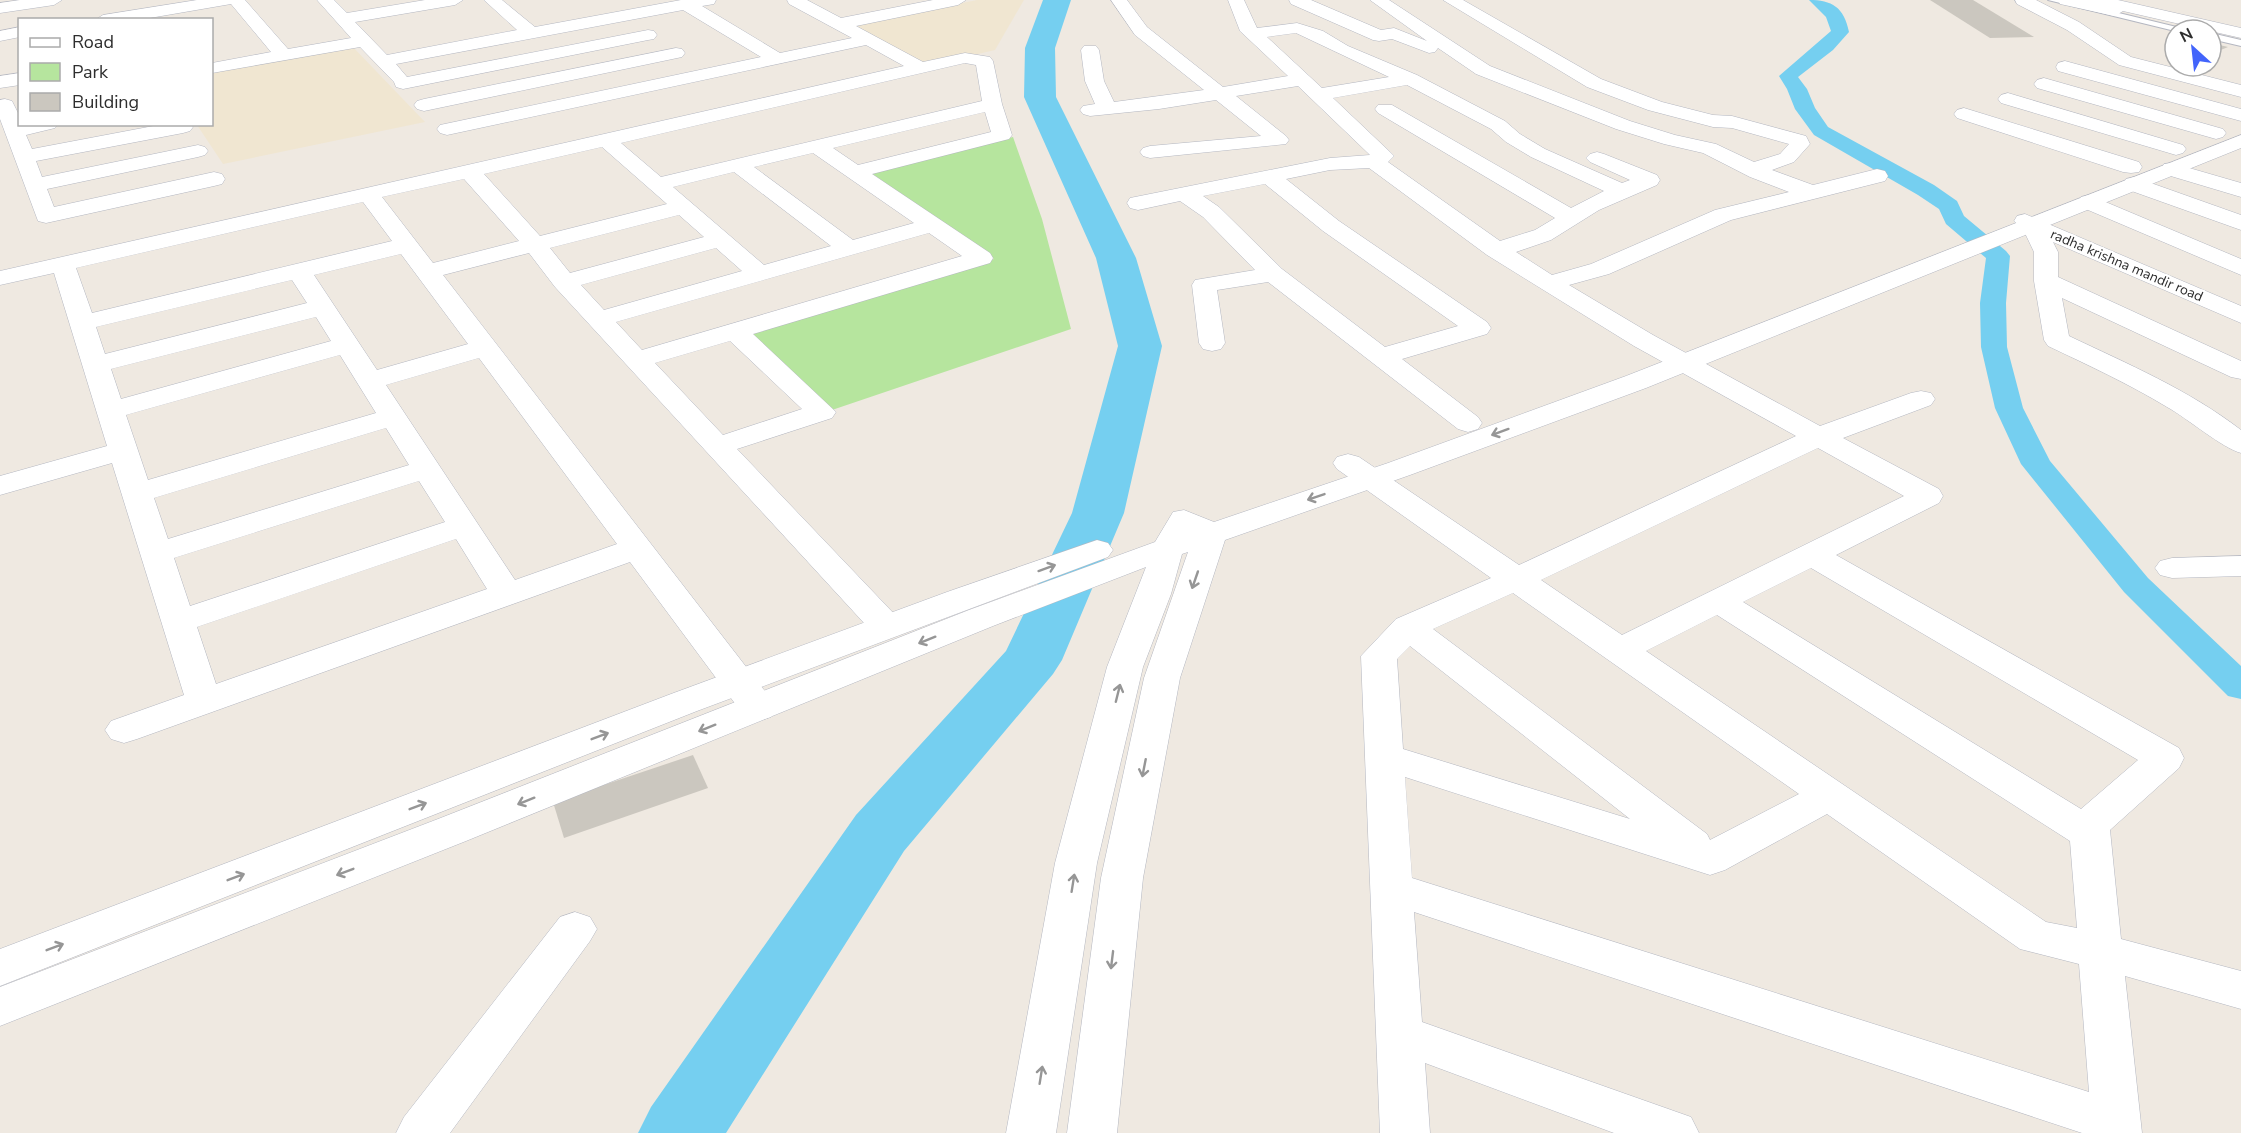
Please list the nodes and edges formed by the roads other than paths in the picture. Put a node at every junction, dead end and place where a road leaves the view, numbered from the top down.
1 (54, 0) edge
2 (228, 0) edge
3 (236, 0) edge
4 (455, 0) edge
5 (492, 0) edge
6 (708, 0) edge
7 (819, 0) edge
8 (958, 0) edge
9 (1119, 0) edge
10 (1236, 0) edge
11 (1297, 0) edge
12 (1378, 0) edge
13 (1451, 0) edge
14 (2023, 0) edge
15 (2053, 0) edge
16 (2066, 0) edge
17 (2096, 0) edge
18 (2112, 0) edge
19 (330, 1) edge
20 (798, 2) edge
21 (686, 4) junction
22 (419, 6) junction
23 (0, 8) edge
24 (531, 10) dead end
25 (509, 14) junction
26 (167, 15) edge
27 (620, 16) junction
28 (129, 18) edge
29 (343, 19) junction
30 (2163, 22) edge
31 (838, 24) junction
32 (2163, 25) edge
33 (2073, 26) junction
34 (2241, 31) edge
35 (18, 33) edge
36 (531, 33) junction
37 (1252, 34) junction
38 (648, 35) junction
39 (0, 36) edge
40 (2118, 38) dead end
41 (2223, 38) edge
42 (866, 40) junction
43 (364, 41) junction
44 (2241, 42) edge
45 (463, 45) junction
46 (1448, 45) junction
47 (1090, 50) dead end
48 (676, 53) junction
49 (283, 55) junction
50 (778, 59) junction
51 (382, 61) junction
52 (2065, 67) dead end
53 (213, 68) edge
54 (921, 68) junction
55 (706, 74) junction
56 (1576, 74) junction
57 (18, 79) edge
58 (1410, 79) junction
59 (0, 82) edge
60 (403, 83) junction
61 (1514, 83) junction
62 (2044, 84) dead end
63 (1308, 88) junction
64 (2241, 91) edge
65 (1219, 93) junction
66 (1548, 97) junction
67 (2008, 99) dead end
68 (8, 104) edge
69 (992, 104) junction
70 (424, 105) junction
71 (1385, 109) dead end
72 (1507, 112) junction
73 (1964, 114) dead end
74 (2241, 115) edge
75 (2241, 123) edge
76 (38, 126) edge
77 (182, 126) edge
78 (447, 129) junction
79 (14, 131) junction
80 (607, 141) junction
81 (2226, 142) edge
82 (816, 146) junction
83 (198, 151) junction
84 (1150, 152) dead end
85 (24, 157) junction
86 (2174, 159) junction
87 (471, 160) junction
88 (1374, 161) junction
89 (738, 165) junction
90 (1752, 169) junction
91 (855, 172) junction
92 (1877, 176) dead end
93 (2133, 176) junction
94 (1270, 177) junction
95 (34, 184) junction
96 (657, 184) junction
97 (2241, 190) edge
98 (1621, 191) junction
99 (1813, 193) junction
100 (1185, 194) junction
101 (369, 195) junction
102 (228, 202) junction
103 (2089, 202) junction
104 (1138, 203) dead end
105 (683, 207) junction
106 (1570, 217) junction
107 (2241, 223) edge
108 (2014, 224) junction
109 (933, 225) junction
110 (721, 240) junction
111 (407, 245) junction
112 (535, 245) junction
113 (850, 249) junction
114 (1495, 250) junction
115 (63, 264) junction
116 (2241, 268) edge
117 (299, 271) junction
118 (427, 272) junction
119 (760, 274) junction
120 (1274, 274) junction
121 (0, 279) edge
122 (2046, 281) junction
123 (564, 282) junction
124 (1549, 283) junction
125 (323, 307) junction
126 (2241, 315) edge
127 (599, 319) junction
128 (82, 323) junction
129 (735, 331) junction
130 (1212, 343) dead end
131 (347, 345) junction
132 (485, 348) junction
133 (1380, 357) junction
134 (1676, 358) junction
135 (638, 360) junction
136 (95, 365) junction
137 (2241, 371) edge
138 (370, 381) junction
139 (1921, 399) dead end
140 (110, 411) junction
141 (394, 417) junction
142 (1468, 423) junction
143 (1820, 436) junction
144 (2241, 444) edge
145 (718, 447) junction
146 (123, 452) junction
147 (427, 469) junction
148 (1360, 471) junction
149 (0, 486) edge
150 (136, 493) junction
151 (464, 526) junction
152 (1174, 535) junction
153 (637, 548) junction
154 (155, 553) junction
155 (1811, 554) junction
156 (2241, 566) edge
157 (2172, 568) dead end
158 (1517, 579) junction
159 (507, 594) junction
160 (1718, 601) junction
161 (987, 602) junction
162 (178, 622) junction
163 (887, 627) junction
164 (1408, 627) junction
165 (1620, 650) junction
166 (749, 696) junction
167 (204, 702) junction
168 (124, 730) dead end
169 (1385, 757) junction
170 (1830, 795) junction
171 (2090, 834) junction
172 (1710, 859) junction
173 (1392, 888) junction
174 (575, 929) dead end
175 (2101, 951) junction
176 (0, 968) edge
177 (0, 978) edge
178 (0, 986) edge
179 (2241, 990) edge
180 (0, 1007) edge
181 (1400, 1034) junction
182 (2116, 1127) edge
183 (421, 1133) edge
184 (1031, 1133) edge
185 (1092, 1133) edge
186 (1405, 1133) edge
187 (1674, 1133) edge

1 - 23 street
2 - 26 street
3 - 49 street
4 - 22 street
5 - 25 street
6 - 21 street
7 - 20 street
8 - 31 street
9 - 65 street
10 - 37 street
11 - 46 street
12 - 46 street
13 - 56 street
14 - 33 street
15 - 32 lane
16 - 30 street
17 - 34 street
18 - 34 lane
19 - 29 street
20 - 31 street
21 - 27 street
21 - 50 street
22 - 29 street
22 - 45 street
24 - 25 street
25 - 36 street
26 - 28 street
27 - 36 street
27 - 38 street
29 - 43 street
31 - 42 street
33 - 40 street
33 - 64 street
35 - 39 street
36 - 45 street
37 - 58 street
37 - 63 street
38 - 48 street
38 - 60 street
41 - 44 street
42 - 50 street
42 - 54 street
43 - 49 street
43 - 51 street
45 - 51 street
46 - 61 street
47 - 65 street
48 - 55 street
48 - 70 street
49 - 53 street
50 - 55 street
51 - 60 street
52 - 74 street
54 - 69 street
54 - 80 street
55 - 78 street
56 - 61 street
56 - 90 street
57 - 59 street
58 - 63 street
58 - 72 street
60 - 70 street
61 - 66 street
62 - 81 street
63 - 65 street
63 - 88 street
65 - 84 street
66 - 72 street
66 - 90 street
67 - 86 street
68 - 79 street
69 - 82 street
69 - 91 street
70 - 78 street
71 - 106 street
72 - 98 street
72 - 98 street
73 - 93 street
75 - 81 street
76 - 79 street
77 - 83 street
77 - 85 street
78 - 87 street
79 - 85 street
80 - 87 street
80 - 96 street
81 - 86 street
82 - 89 street
82 - 91 street
83 - 95 street
83 - 102 street
85 - 95 street
86 - 93 street
86 - 97 street
87 - 101 street
87 - 112 street
88 - 94 street
88 - 114 street
89 - 96 street
89 - 113 street
90 - 99 street
91 - 109 street
92 - 99 street
93 - 103 street
93 - 107 street
93 - 108 street
94 - 100 street
94 - 133 street
95 - 102 street
96 - 105 street
98 - 106 street
99 - 124 street
100 - 104 street
100 - 120 street
101 - 102 street
101 - 111 street
102 - 115 street
103 - 108 street
103 - 116 street
105 - 110 street
105 - 112 street
106 - 114 street
108 - 122 street
108 - 126 street, radha krishna mandir road
108 - 134 street
109 - 113 street
109 - 129 street
110 - 119 street
110 - 123 street
111 - 117 street
111 - 118 street
112 - 118 street
112 - 123 street
113 - 119 street
114 - 124 street
115 - 121 street
115 - 128 street
117 - 125 street
117 - 128 street
118 - 132 street
119 - 127 street
120 - 130 street
120 - 133 street
122 - 137 street
122 - 144 street
123 - 127 street
124 - 134 street
125 - 131 street
125 - 136 street
127 - 135 street
128 - 136 street
129 - 135 street
129 - 145 street
131 - 138 street
131 - 140 street
132 - 138 street
132 - 153 street
133 - 142 street
134 - 142 street
134 - 143 street
134 -> 148 street
135 - 145 street
136 - 140 street
138 - 141 street
139 - 143 street
140 - 146 street
141 - 147 street
141 - 150 street
142 - 148 street
143 - 155 street
143 - 158 street
145 - 163 street
146 - 149 street
146 - 150 street
147 - 151 street
147 - 154 street
148 - 152 street
148 - 158 street
150 - 154 street
151 - 159 street
151 - 162 street
161 -> 152 street
152 - 161 street
184 -> 152 street
152 -> 185 street
153 - 159 street
153 - 166 street
154 - 162 street
155 - 160 street
155 - 171 street
156 - 157 street
158 - 164 street
158 - 165 street
159 - 167 street
160 - 165 street
160 - 171 street
161 - 163 street
161 -> 166 street
162 - 167 street
163 - 166 street
164 - 169 street
164 - 172 street
165 - 170 street
176 -> 166 street
166 -> 180 street
167 - 168 street
169 - 172 street
169 - 173 street
170 - 172 street
170 - 175 street
171 - 175 street
173 - 181 street
173 - 182 street
174 - 183 street
175 - 179 street
175 - 182 street
177 - 178 street
181 - 186 street
181 - 187 street

